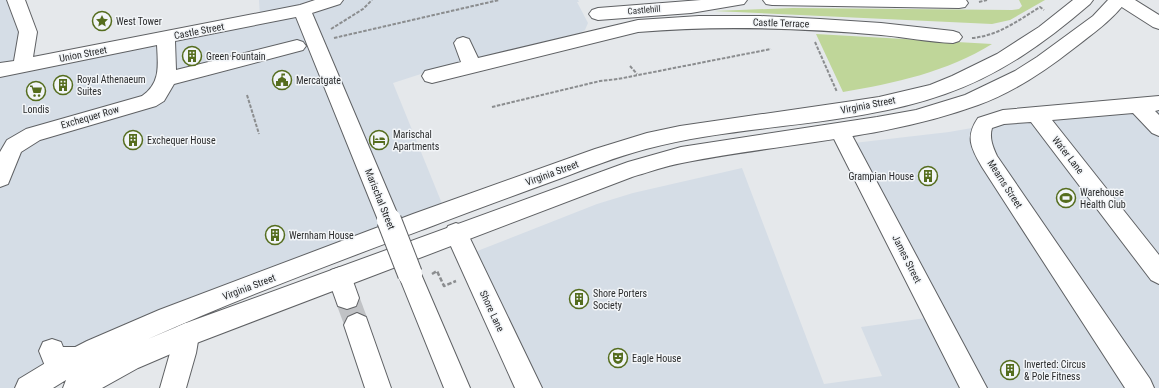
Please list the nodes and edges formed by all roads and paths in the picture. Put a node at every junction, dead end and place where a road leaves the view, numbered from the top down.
1 (16, 0) edge
2 (334, 0) edge
3 (372, 0) edge
4 (499, 0) edge
5 (738, 0) edge
6 (772, 0) edge
7 (1084, 0) edge
8 (1118, 0) edge
9 (1123, 0) edge
10 (1147, 0) edge
11 (922, 1) edge
12 (959, 3) dead end
13 (594, 7) edge
14 (1159, 8) edge
15 (302, 10) junction
16 (1042, 16) dead end
17 (1159, 23) edge
18 (806, 24) junction
19 (328, 32) dead end
20 (609, 33) junction
21 (166, 37) junction
22 (953, 37) joint
23 (330, 39) dead end
24 (463, 43) dead end
25 (298, 46) dead end
26 (771, 49) dead end
27 (22, 66) junction
28 (472, 66) junction
29 (630, 66) dead end
30 (0, 70) edge
31 (637, 74) junction
32 (432, 76) dead end
33 (166, 79) junction
34 (247, 94) dead end
35 (839, 96) dead end
36 (1159, 103) edge
37 (1138, 105) junction
38 (492, 107) dead end
39 (1036, 114) junction
40 (1159, 128) edge
41 (840, 131) junction
42 (259, 134) dead end
43 (0, 178) edge
44 (456, 233) junction
45 (1159, 273) edge
46 (412, 279) junction
47 (459, 280) dead end
48 (356, 325) tunnel mouth
49 (186, 335) junction
50 (52, 351) dead end
51 (78, 360) junction
52 (28, 385) edge
53 (76, 388) edge
54 (173, 388) edge
55 (378, 388) edge
56 (457, 388) edge
57 (529, 388) edge
58 (974, 388) edge
59 (1141, 388) edge

1 - 27 street
2 - 15 street, Castle Street
3 - 19 path
4 - 23 path
5 - 13 street, Castlehill
6 - 11 street
7 - 51 street, Virginia Street
8 - 41 street, Virginia Street
9 - 17 street
10 - 14 street
11 - 12 street
13 - 20 street
15 - 21 street, Castle Street
15 - 46 street, Marischal Street, bridge
16 - 22 path
18 - 20 street, Castle Terrace
18 - 22 street, Castle Terrace
18 - 35 path
20 - 28 street, Castle Terrace
21 - 27 street, Union Street
21 - 33 street, Castle Street
24 - 28 street
25 - 33 street
26 - 31 path
27 - 30 street, Union Street
28 - 32 street, Castle Terrace
29 - 31 path
31 - 38 path
33 - 43 street, Exchequer Row
34 - 42 path
36 - 37 street, Mearns Street
37 - 39 street, Mearns Street
37 - 40 street
39 - 45 street, Water Lane
39 - 59 street, Mearns Street
41 - 44 street, Virginia Street
41 - 58 street, James Street
44 - 49 street, Virginia Street
44 - 57 street, Shore Lane
46 - 47 path
46 - 56 street, Marischal Street
48 - 55 street
49 - 53 street, Virginia Street
49 - 54 street
50 - 51 street
51 - 52 street, Virginia Street

